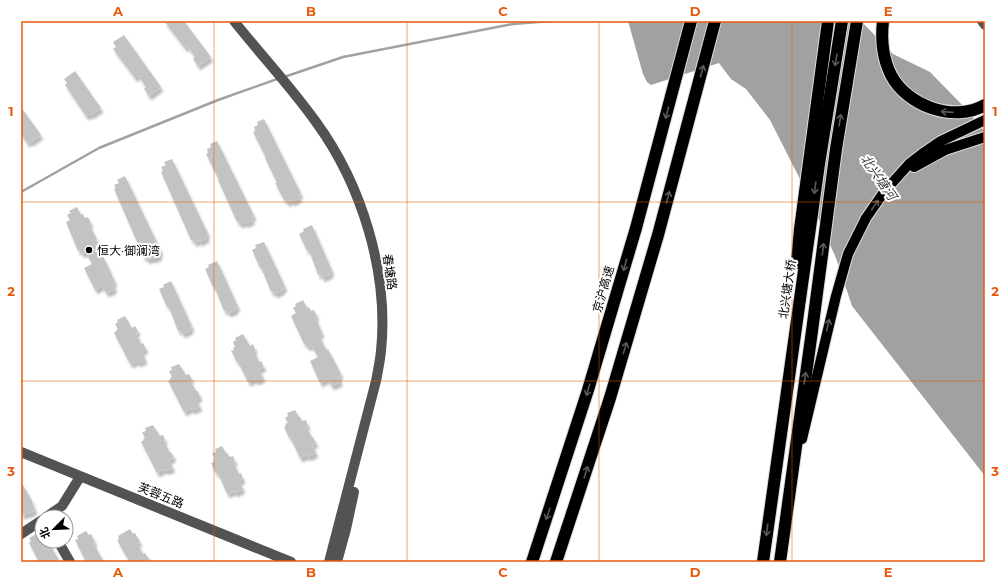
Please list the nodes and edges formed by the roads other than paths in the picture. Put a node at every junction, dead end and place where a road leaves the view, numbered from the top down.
1 (234, 21) edge
2 (239, 21) edge
3 (691, 21) edge
4 (715, 21) edge
5 (828, 21) edge
6 (832, 21) edge
7 (842, 21) edge
8 (857, 21) edge
9 (883, 21) edge
10 (982, 21) edge
11 (985, 25) edge
12 (825, 50) junction
13 (272, 65) junction
14 (291, 87) junction
15 (985, 105) edge
16 (985, 120) edge
17 (985, 137) edge
18 (899, 176) junction
19 (21, 452) edge
20 (80, 477) junction
21 (771, 497) junction
22 (788, 500) junction
23 (58, 509) edge
24 (34, 525) edge
25 (21, 534) edge
26 (63, 549) edge
27 (70, 562) edge
28 (291, 562) edge
29 (329, 562) edge
30 (337, 562) edge
31 (532, 562) edge
32 (556, 562) edge
33 (763, 562) edge
34 (780, 562) edge

1 - 13 street, 春塘路
2 - 13 street, 春塘路
3 -> 31 highway, 京沪高速
32 -> 4 highway
5 - 12 highway
6 - 12 highway
7 -> 21 highway, 北兴塘大桥
22 -> 8 highway
15 -> 9 highway
10 - 11 street
12 - 21 highway
13 - 14 street, 春塘路
14 - 29 street, 春塘路
14 - 30 street, 春塘路
16 - 18 main road
17 - 18 main road
22 -> 18 main road
19 - 20 street, 芙蓉五路
20 - 23 street
20 - 28 street, 芙蓉五路
21 -> 33 highway, 北兴塘大桥
22 - 34 highway
24 - 25 street
26 - 27 street

